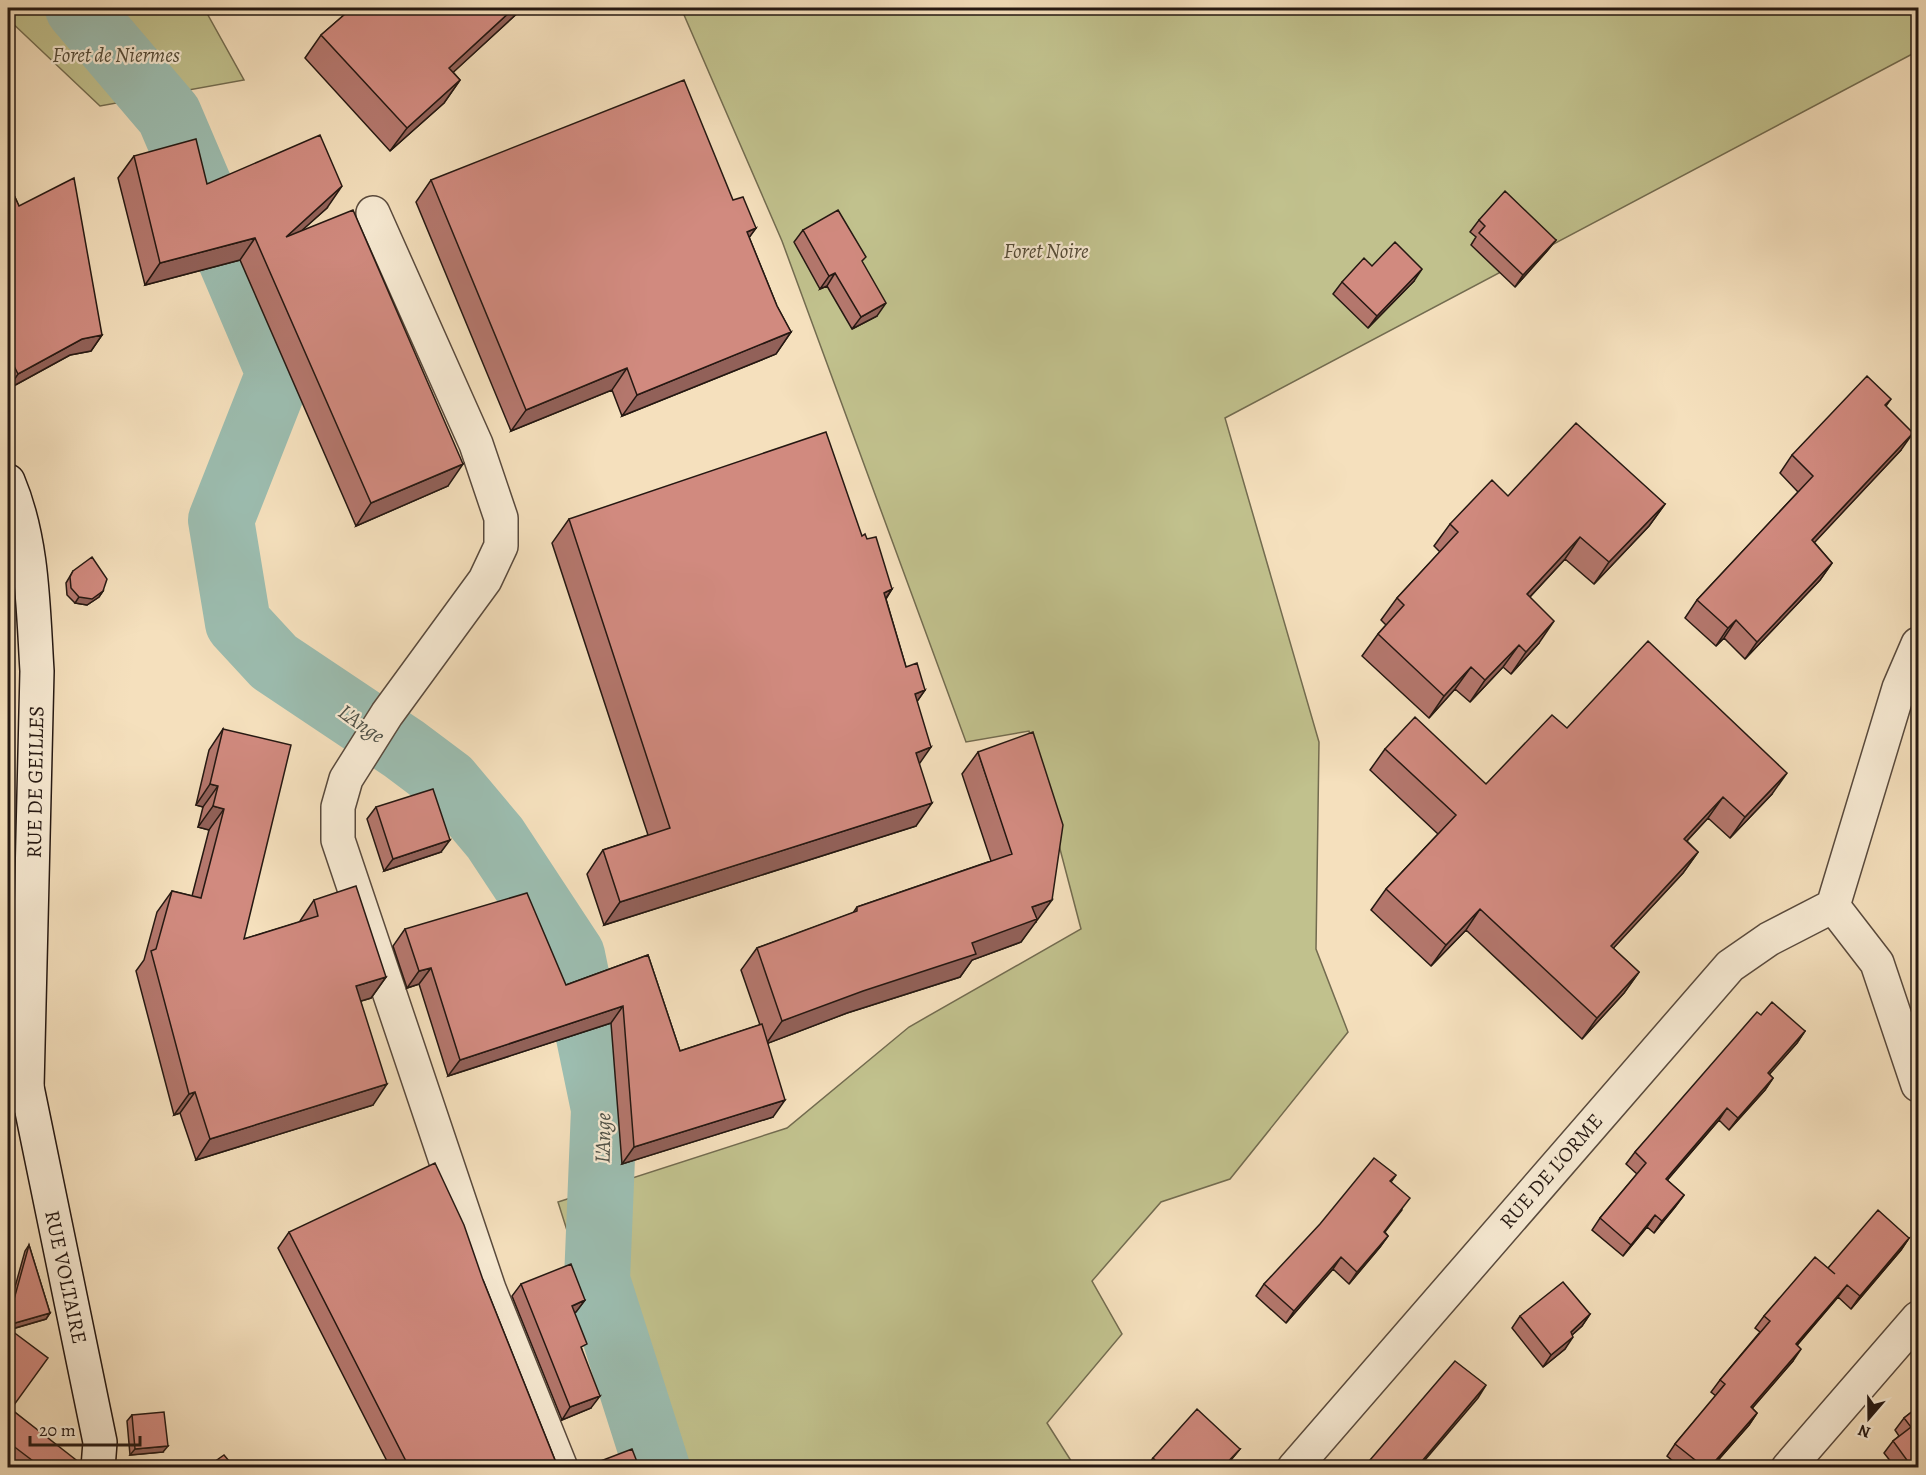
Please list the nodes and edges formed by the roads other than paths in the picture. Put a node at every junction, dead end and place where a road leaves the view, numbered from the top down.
1 (373, 213) dead end
2 (8, 481) edge
3 (1918, 644) edge
4 (1833, 906) junction
5 (1918, 1085) edge
6 (17, 1092) edge
7 (1918, 1318) edge
8 (98, 1467) edge
9 (561, 1467) edge
10 (1294, 1467) edge
11 (1788, 1467) edge

1 - 9 street
2 - 6 street, RUE DE GEILLES
3 - 4 street
4 - 5 street
4 - 10 street, RUE DE L'ORME
6 - 8 street, RUE VOLTAIRE
7 - 11 street

